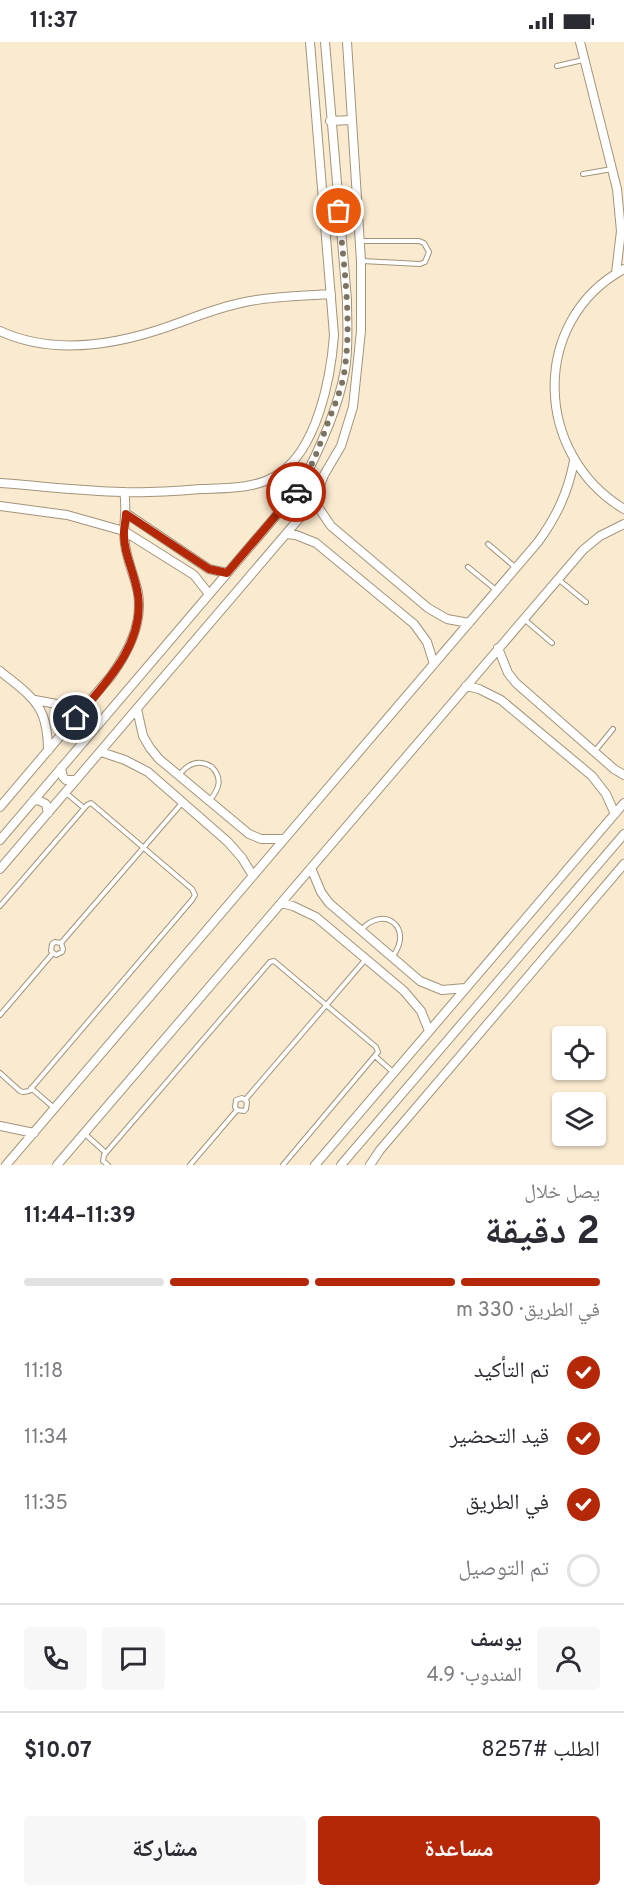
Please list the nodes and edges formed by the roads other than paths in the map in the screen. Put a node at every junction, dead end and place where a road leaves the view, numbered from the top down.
1 (310, 42) edge
2 (325, 42) edge
3 (347, 42) edge
4 (580, 42) edge
5 (585, 59) junction
6 (557, 66) dead end
7 (351, 120) junction
8 (330, 121) junction
9 (612, 169) junction
10 (583, 174) dead end
11 (360, 242) junction
12 (361, 261) junction
13 (620, 271) edge
14 (332, 294) junction
15 (0, 331) edge
16 (574, 461) junction
17 (0, 483) edge
18 (124, 492) junction
19 (314, 501) junction
20 (0, 506) edge
21 (624, 510) edge
22 (126, 514) junction
23 (624, 524) edge
24 (124, 531) junction
25 (286, 534) junction
26 (488, 544) dead end
27 (468, 567) dead end
28 (516, 568) junction
29 (227, 573) junction
30 (557, 579) junction
31 (496, 590) junction
32 (210, 594) junction
33 (586, 602) dead end
34 (523, 619) junction
35 (469, 623) junction
36 (552, 643) dead end
37 (498, 648) junction
38 (434, 664) junction
39 (0, 671) edge
40 (466, 686) junction
41 (35, 700) junction
42 (90, 702) junction
43 (136, 709) junction
44 (613, 729) dead end
45 (48, 751) junction
46 (100, 752) junction
47 (594, 752) junction
48 (61, 768) junction
49 (179, 775) junction
50 (624, 775) edge
51 (76, 780) junction
52 (65, 792) junction
53 (33, 801) junction
54 (209, 801) junction
55 (183, 802) junction
56 (624, 803) edge
57 (0, 807) edge
58 (84, 808) junction
59 (48, 813) junction
60 (615, 814) junction
61 (624, 834) edge
62 (0, 840) edge
63 (284, 840) junction
64 (143, 848) junction
65 (624, 864) edge
66 (311, 868) junction
67 (0, 869) edge
68 (253, 876) junction
69 (280, 903) junction
70 (0, 906) edge
71 (361, 930) junction
72 (61, 943) junction
73 (53, 953) junction
74 (393, 957) junction
75 (366, 959) junction
76 (466, 988) junction
77 (327, 1005) junction
78 (0, 1015) edge
79 (429, 1031) junction
80 (375, 1058) junction
81 (0, 1073) edge
82 (394, 1073) junction
83 (31, 1088) junction
84 (245, 1100) junction
85 (54, 1109) junction
86 (237, 1110) junction
87 (0, 1126) edge
88 (34, 1133) junction
89 (84, 1134) junction
90 (107, 1153) junction
91 (59, 1164) edge
92 (6, 1165) edge
93 (108, 1165) edge
94 (190, 1165) edge
95 (283, 1165) edge
96 (315, 1165) edge
97 (341, 1165) edge
98 (370, 1165) edge

1 - 14 street
2 - 8 street
3 - 7 street
4 - 5 street
5 - 6 lane
5 - 9 street
7 - 8 street
7 - 11 street
8 - 29 street
9 - 10 lane
9 - 13 street
11 - 12 street
11 - 12 lane
12 - 19 street
13 - 16 street
14 - 15 street
14 - 18 street
16 - 21 street
16 - 28 street
17 - 18 street
18 - 22 street
19 - 25 street
19 - 35 street
20 - 24 street
22 - 24 street
22 - 29 street
23 - 30 street
24 - 32 street
24 - 42 street
25 - 38 street
25 - 43 street
26 - 28 lane
27 - 31 lane
28 - 31 street
29 - 32 street
30 - 33 lane
30 - 34 street
31 - 35 street
32 - 48 street
34 - 36 lane
34 - 37 street
35 - 38 street
37 - 40 street
37 - 47 street
38 - 63 street
39 - 41 street
40 - 60 street
40 - 66 street
41 - 42 street
41 - 45 street
42 - 45 street
43 - 46 street
43 - 49 street
44 - 47 lane
45 - 57 street
46 - 51 street
46 - 55 street
47 - 50 street
48 - 51 street
48 - 53 street
49 - 54 street
49 - 54 lane
51 - 52 street
52 - 58 lane
52 - 59 street
53 - 59 street
53 - 62 street
54 - 63 street
55 - 64 lane
55 - 68 street
56 - 60 street
58 - 64 lane
58 - 70 lane
59 - 67 street
60 - 76 street
61 - 97 street
63 - 68 street
64 - 72 lane
64 - 83 lane
65 - 98 street
66 - 69 street
66 - 71 street
68 - 85 street
69 - 75 street
69 - 89 street
71 - 74 street
71 - 74 lane
72 - 73 lane
72 - 73 lane
73 - 78 lane
74 - 76 street
75 - 77 lane
75 - 79 street
76 - 79 street
77 - 80 lane
77 - 84 lane
77 - 90 lane
79 - 82 street
80 - 82 lane
80 - 95 lane
81 - 83 lane
82 - 96 street
83 - 85 lane
84 - 86 lane
84 - 86 lane
85 - 88 street
86 - 94 lane
87 - 88 street
88 - 92 street
89 - 90 lane
89 - 91 street
90 - 93 lane

